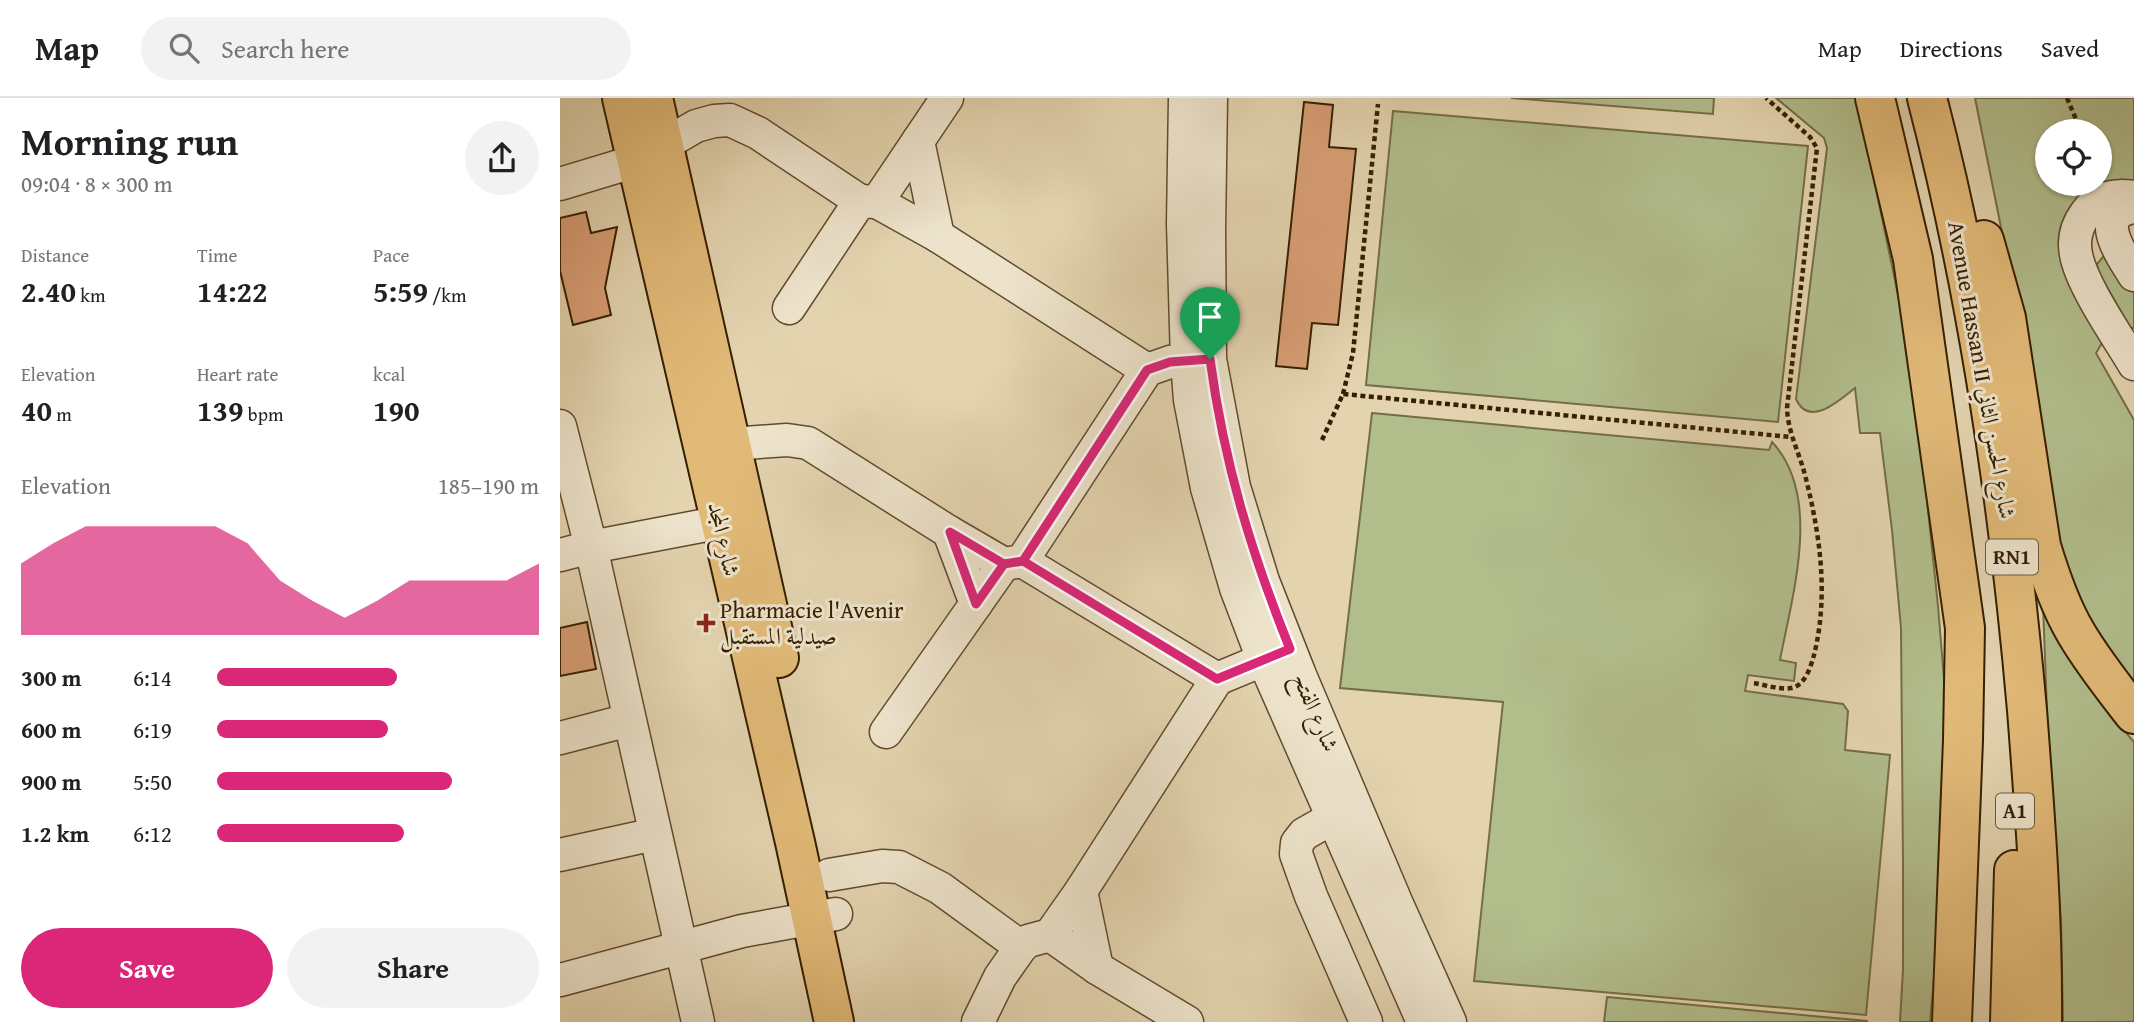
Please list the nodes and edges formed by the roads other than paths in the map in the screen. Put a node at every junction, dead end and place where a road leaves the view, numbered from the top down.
1 (622, 98) edge
2 (653, 98) edge
3 (947, 98) edge
4 (1185, 98) edge
5 (1211, 98) edge
6 (1875, 98) edge
7 (1927, 98) edge
8 (1945, 98) edge
9 (918, 141) junction
10 (650, 153) junction
11 (1197, 176) junction
12 (560, 184) edge
13 (2134, 197) edge
14 (869, 202) junction
15 (2134, 207) edge
16 (938, 236) junction
17 (2134, 275) edge
18 (789, 308) dead end
19 (1199, 360) junction
20 (2134, 364) edge
21 (1147, 370) junction
22 (560, 426) edge
23 (730, 444) junction
24 (734, 519) junction
25 (950, 532) junction
26 (591, 547) junction
27 (560, 555) edge
28 (1013, 562) junction
29 (2018, 600) junction
30 (976, 604) junction
31 (1965, 628) junction
32 (1276, 654) junction
33 (1217, 679) junction
34 (2134, 714) edge
35 (629, 720) junction
36 (886, 732) dead end
37 (560, 737) edge
38 (1334, 820) junction
39 (655, 834) junction
40 (560, 855) edge
41 (829, 875) junction
42 (1081, 891) junction
43 (824, 916) junction
44 (1050, 935) junction
45 (681, 947) junction
46 (1021, 947) junction
47 (1097, 968) junction
48 (560, 980) edge
49 (1424, 1005) edge
50 (1180, 1020) edge
51 (698, 1022) edge
52 (834, 1022) edge
53 (862, 1022) edge
54 (978, 1022) edge
55 (1366, 1022) edge
56 (1373, 1022) edge
57 (1450, 1022) edge
58 (1952, 1022) edge
59 (1977, 1022) edge
60 (2010, 1022) edge
61 (2042, 1022) edge

1 - 10 main road, شارع المجد
2 - 10 main road, شارع المجد
3 - 9 street
4 - 11 street, شارع الفتح
5 - 11 street, شارع الفتح
6 - 31 main road, RN1
7 - 29 main road, Avenue Hassan II شارع الحسن الثاني / RN1
8 - 34 main road, RN1
9 - 14 street
9 - 16 street
10 - 12 street
10 - 14 street
10 - 23 main road, شارع المجد
10 - 24 main road, شارع المجد
11 - 19 street, شارع الفتح
13 - 20 street
14 - 16 street
14 - 18 street
15 - 17 street
16 - 21 street
19 - 21 street
19 - 32 street, شارع الفتح
21 - 28 street
22 - 26 street
23 - 24 main road, شارع المجد
23 - 25 street
24 - 26 street
24 - 41 main road, شارع المجد
24 - 43 main road, شارع المجد
25 - 28 street
25 - 30 street
26 - 27 street
26 - 35 street
28 - 30 street
28 - 33 street
29 - 60 main road, A1
29 - 61 main road, Avenue Hassan II شارع الحسن الثاني / RN1
30 - 36 street
31 - 58 main road, RN1
31 - 59 main road, A1
32 - 33 street
32 - 38 street, شارع الفتح
32 - 49 street, شارع الفتح
33 - 42 street
35 - 37 street
35 - 39 street
38 - 49 street, شارع الفتح
38 - 55 street
39 - 40 street
39 - 45 street
41 - 43 main road, شارع المجد
41 - 46 street
42 - 44 street
42 - 47 street
43 - 45 street
43 - 52 main road, شارع المجد
43 - 53 main road, شارع المجد
44 - 46 street
44 - 47 street
45 - 48 street
45 - 51 street
46 - 54 street
47 - 50 street
49 - 56 street
49 - 57 street, شارع الفتح

